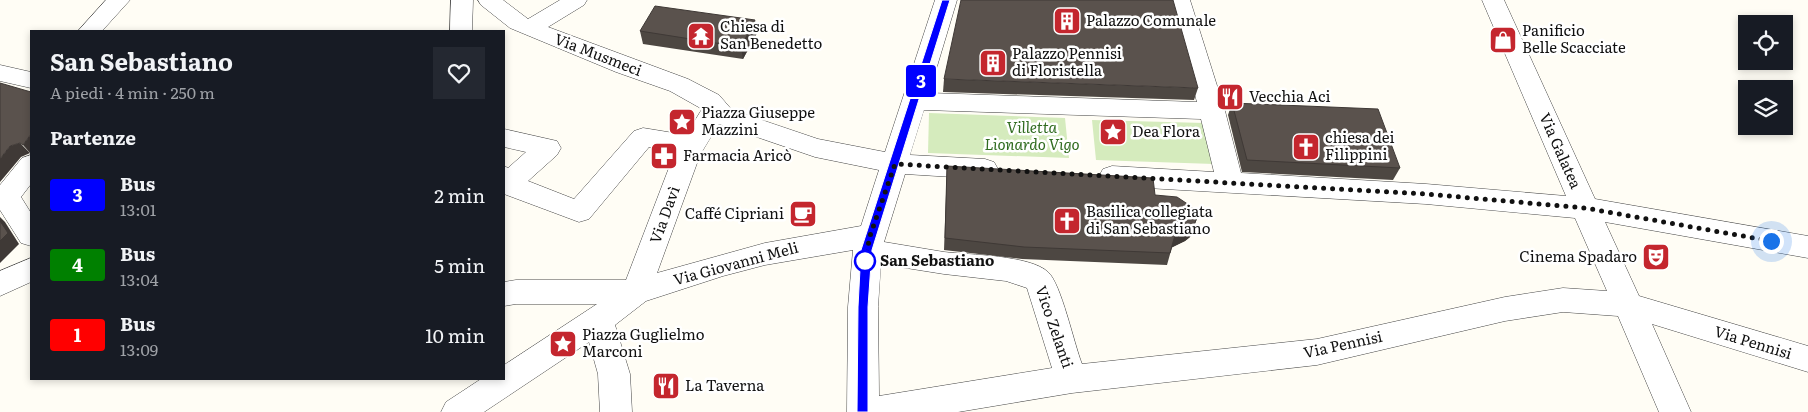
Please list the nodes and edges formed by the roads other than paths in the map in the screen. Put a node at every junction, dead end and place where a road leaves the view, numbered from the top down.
1 (119, 0) edge
2 (462, 0) edge
3 (489, 0) edge
4 (576, 0) edge
5 (946, 0) edge
6 (1179, 0) edge
7 (1493, 0) edge
8 (524, 26) junction
9 (90, 30) edge
10 (460, 30) edge
11 (0, 73) edge
12 (30, 80) edge
13 (916, 97) junction
14 (1211, 108) junction
15 (719, 113) junction
16 (505, 138) edge
17 (690, 149) junction
18 (895, 164) junction
19 (30, 166) edge
20 (1005, 170) edge
21 (1092, 175) edge
22 (505, 180) edge
23 (1235, 182) junction
24 (3, 196) edge
25 (1585, 208) junction
26 (30, 234) edge
27 (1808, 247) edge
28 (867, 250) junction
29 (944, 263) joint
30 (30, 269) edge
31 (0, 284) edge
32 (645, 284) junction
33 (505, 294) edge
34 (1628, 306) junction
35 (598, 320) junction
36 (1808, 359) edge
37 (1072, 379) junction
38 (457, 412) edge
39 (616, 412) edge
40 (863, 412) edge
41 (871, 412) edge
42 (1674, 412) edge

1 - 9 street
2 - 10 street
3 - 8 street, Via Musmeci
4 - 8 street
5 - 13 street
6 - 14 street
7 - 25 street, Via Galatea
8 - 15 street, Via Musmeci
11 - 12 street
13 - 14 street
13 - 18 street
14 - 23 street
15 - 17 street, Via Davì
15 - 18 street
16 - 22 street
17 - 22 street
17 - 32 street, Via Davì
18 - 20 street
18 - 28 street
19 - 24 street
21 - 23 street
23 - 25 street
24 - 26 street
25 - 27 street
25 - 34 street, Via Galatea
28 - 29 street, Via Giovanni Meli
28 - 32 street, Via Giovanni Meli
28 - 40 street
29 - 37 street, Vico Zelanti
30 - 31 street
32 - 33 street
32 - 35 street
34 - 36 street, Via Pennisi
34 - 37 street, Via Pennisi
34 - 42 street, Via Galatea
35 - 38 street
35 - 39 street
37 - 41 street, Via Pennisi

